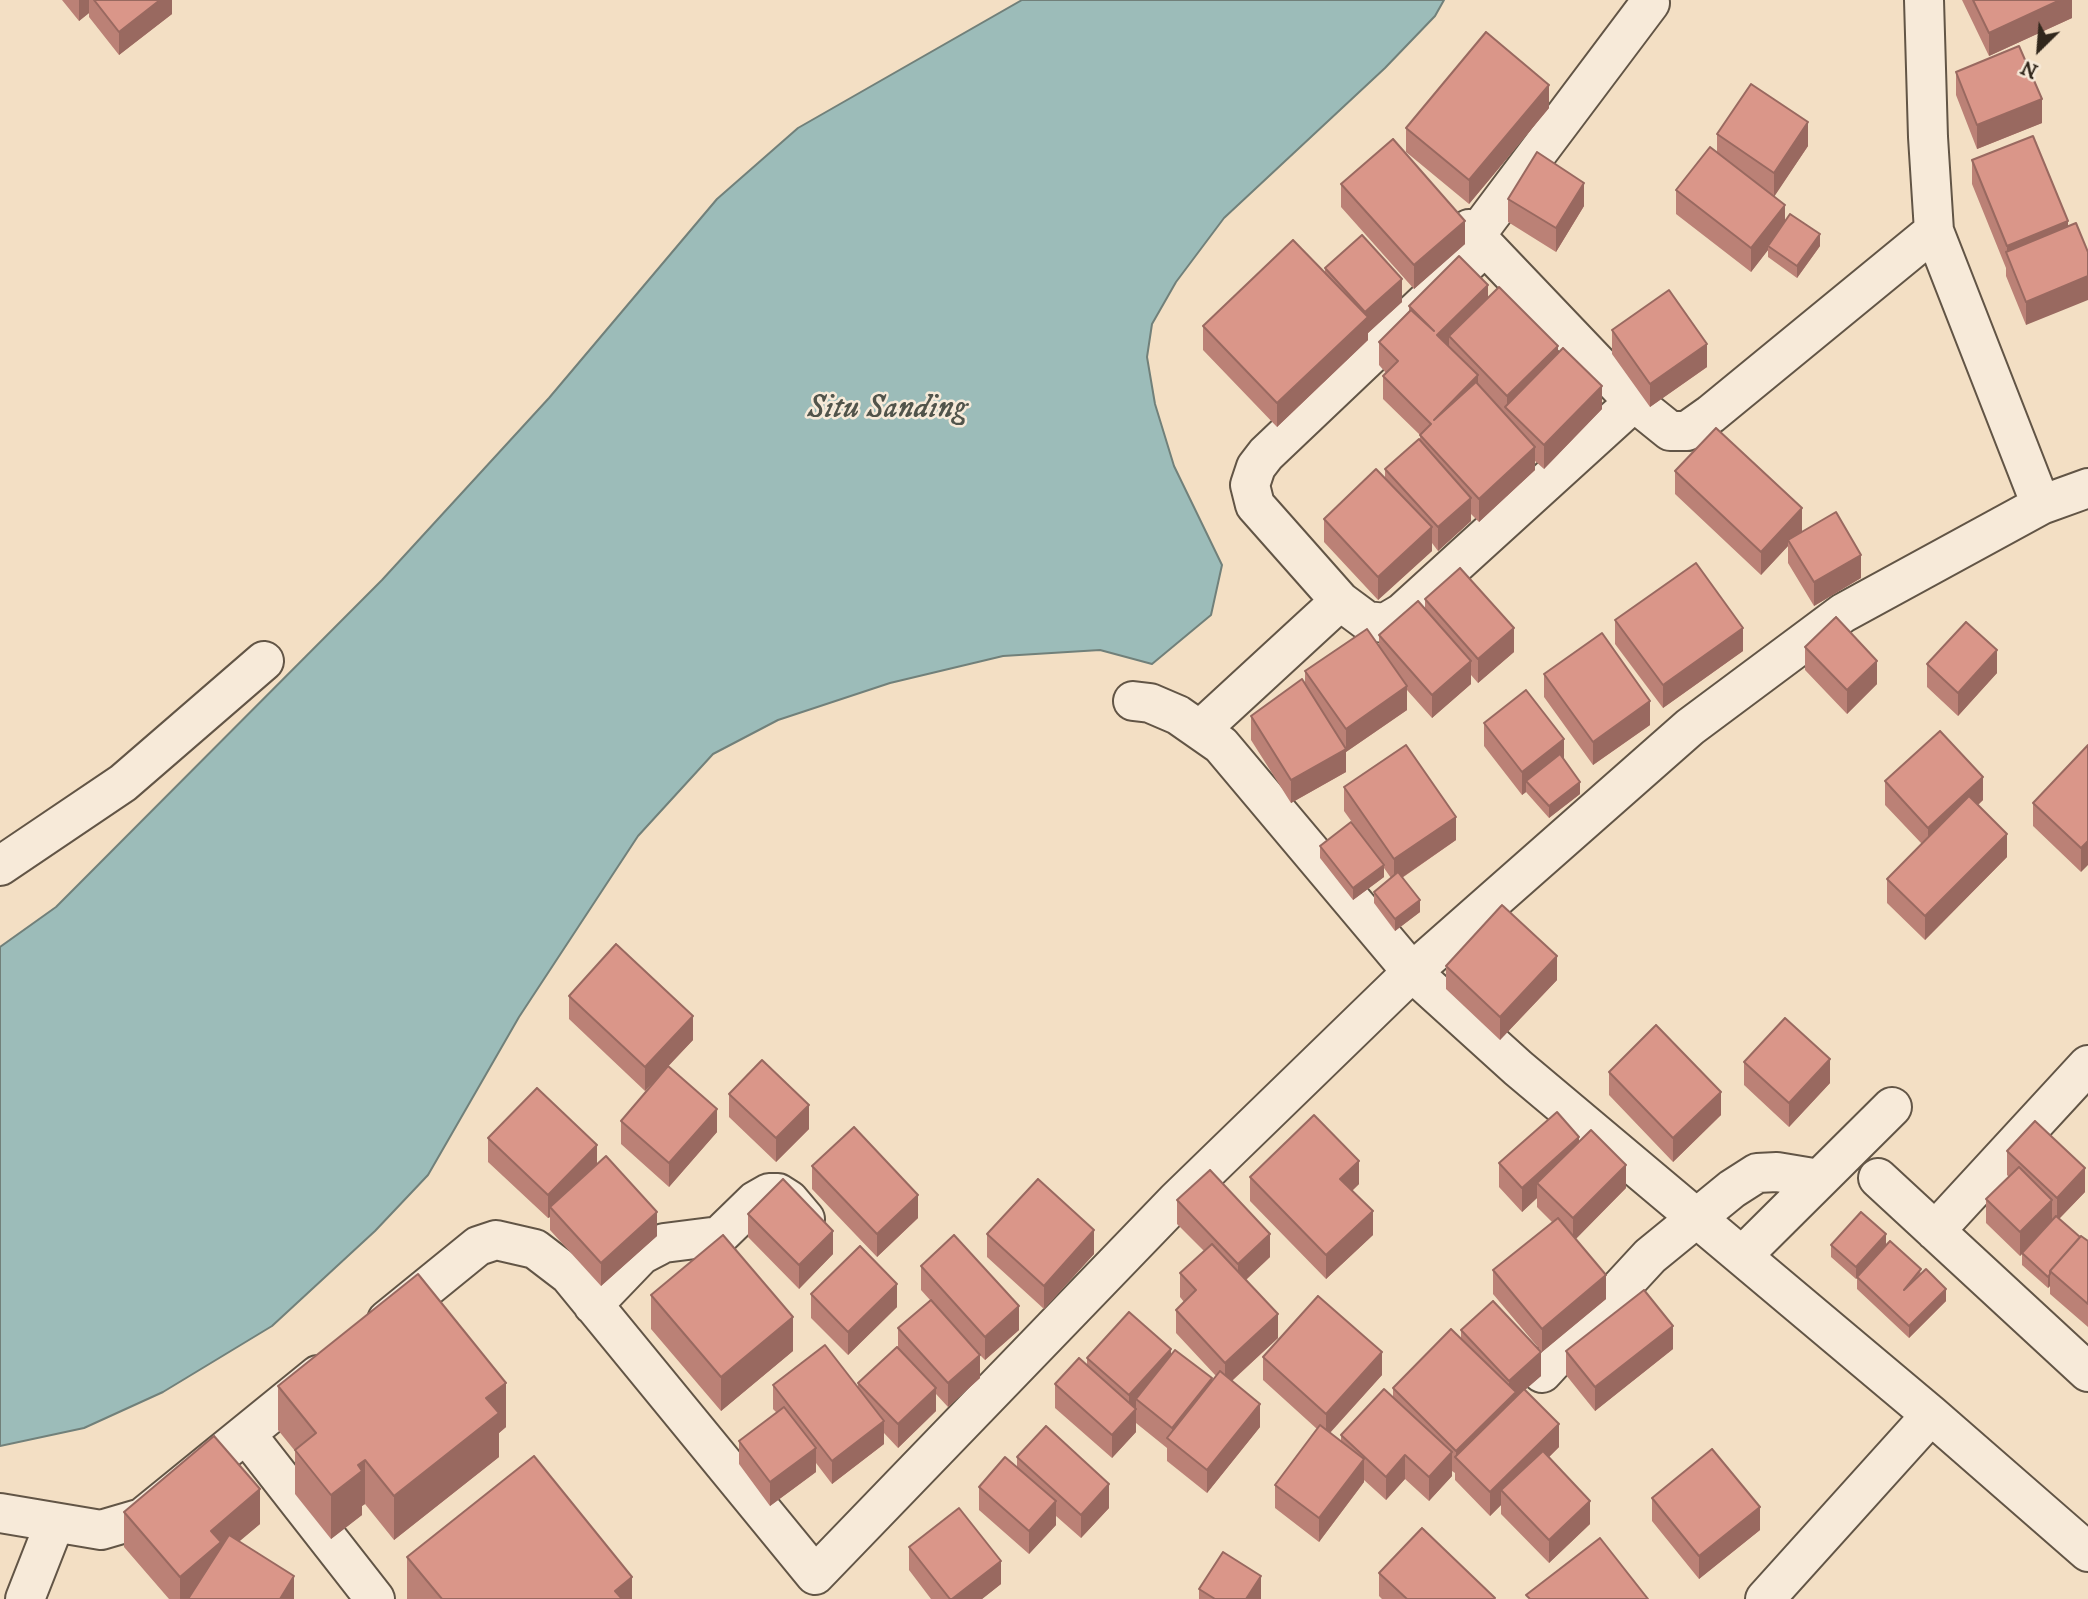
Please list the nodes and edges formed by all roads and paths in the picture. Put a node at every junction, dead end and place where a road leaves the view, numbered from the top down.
1 (1924, 0) edge
2 (1650, 3) dead end
3 (1446, 206) edge
4 (1934, 231) junction
5 (1479, 242) junction
6 (1634, 402) junction
7 (2088, 488) edge
8 (2041, 505) junction
9 (1340, 601) junction
10 (264, 661) dead end
11 (1133, 702) dead end
12 (1201, 729) junction
13 (0, 866) edge
14 (1412, 972) junction
15 (2088, 1065) edge
16 (1892, 1107) dead end
17 (1878, 1178) dead end
18 (1819, 1179) junction
19 (1696, 1218) junction
20 (805, 1219) edge
21 (1934, 1231) junction
22 (1742, 1256) junction
23 (593, 1305) junction
24 (2088, 1372) edge
25 (1542, 1373) edge
26 (1931, 1415) junction
27 (246, 1434) junction
28 (0, 1513) edge
29 (54, 1525) junction
30 (2088, 1552) edge
31 (804, 1587) edge
32 (25, 1599) edge
33 (375, 1599) edge
34 (1765, 1599) edge

1 - 4 street
2 - 5 street
3 - 5 street
4 - 6 street
4 - 8 street
5 - 6 street
5 - 9 street
6 - 9 street
7 - 8 street
8 - 14 street
9 - 12 street
10 - 13 street
11 - 12 street
12 - 14 street
14 - 19 street
14 - 31 street
15 - 21 street
16 - 18 street
17 - 21 street
18 - 19 street
18 - 22 street
19 - 22 street
19 - 25 street
20 - 23 street
21 - 24 street
22 - 26 street
23 - 27 street
23 - 31 street
26 - 30 street
26 - 34 street
27 - 29 street
27 - 33 street
28 - 29 street
29 - 32 street

